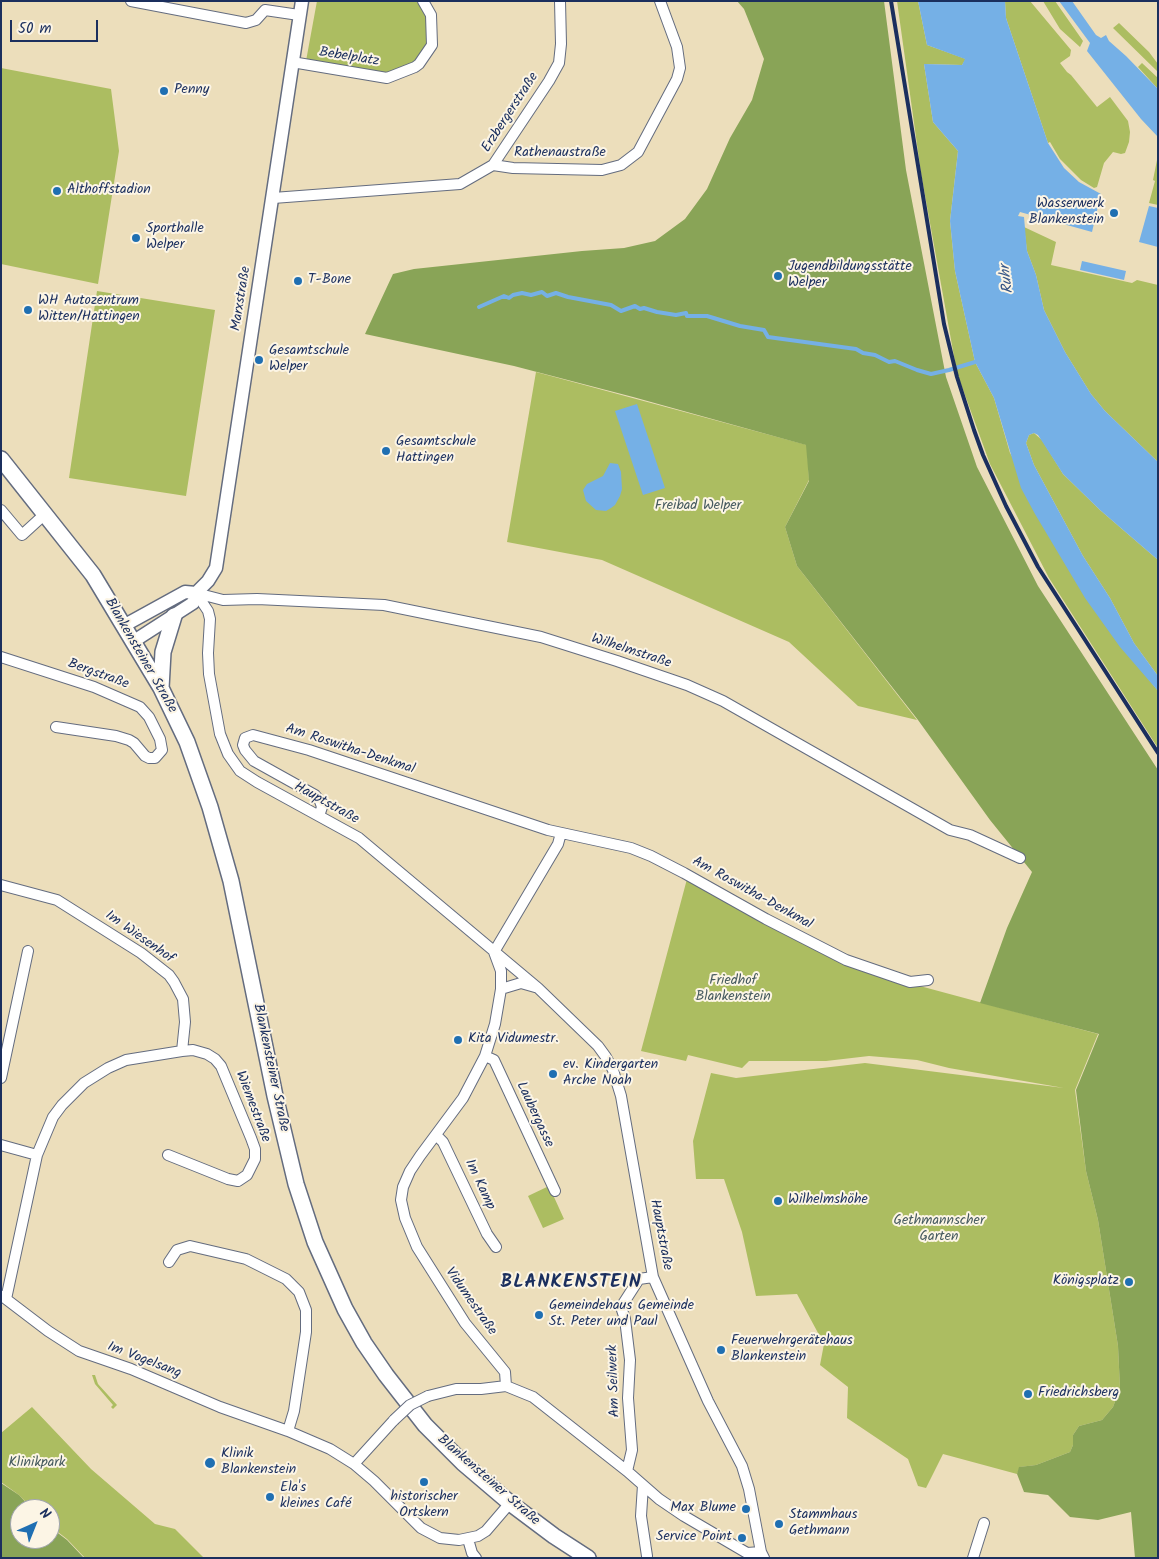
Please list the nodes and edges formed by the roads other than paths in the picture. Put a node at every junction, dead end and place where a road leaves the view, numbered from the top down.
1 (131, 1) edge
2 (302, 1) edge
3 (423, 1) edge
4 (560, 1) edge
5 (660, 1) edge
6 (263, 5) edge
7 (299, 15) junction
8 (292, 62) junction
9 (493, 165) junction
10 (273, 198) junction
11 (1, 459) edge
12 (1, 510) edge
13 (46, 514) junction
14 (196, 594) junction
15 (174, 616) junction
16 (125, 625) junction
17 (134, 641) junction
18 (1, 657) edge
19 (161, 688) junction
20 (56, 727) dead end
21 (319, 816) junction
22 (561, 833) junction
23 (1020, 858) dead end
24 (1, 885) edge
25 (28, 951) dead end
26 (494, 952) junction
27 (928, 980) dead end
28 (538, 988) junction
29 (501, 989) junction
30 (182, 1051) junction
31 (485, 1056) junction
32 (1, 1078) edge
33 (436, 1134) junction
34 (1, 1145) edge
35 (37, 1155) junction
36 (168, 1155) dead end
37 (555, 1191) dead end
38 (496, 1247) dead end
39 (169, 1262) dead end
40 (653, 1277) junction
41 (4, 1297) edge
42 (506, 1386) junction
43 (288, 1431) junction
44 (354, 1464) junction
45 (628, 1471) junction
46 (643, 1485) junction
47 (510, 1503) junction
48 (984, 1523) dead end
49 (468, 1539) junction
50 (763, 1555) edge
51 (647, 1556) dead end
52 (476, 1558) edge
53 (588, 1558) edge
54 (973, 1558) edge

1 - 6 street
2 - 7 street, Marxstraße
3 - 8 street, Bebelplatz
4 - 9 street, Erzbergerstraße
5 - 9 street, Rathenaustraße
6 - 7 street
7 - 8 street, Marxstraße
8 - 10 street, Marxstraße
9 - 10 street, Erzbergerstraße
10 - 14 street, Marxstraße
11 - 13 main road, Blankensteiner Straße
12 - 13 street
13 - 16 main road, Blankensteiner Straße
14 - 15 street, Marxstraße
14 - 16 street
14 - 21 street, Hauptstraße
14 - 23 street, Wilhelmstraße
15 - 17 street, Marxstraße
15 - 19 main road
16 - 17 main road, Blankensteiner Straße
17 - 19 main road, Blankensteiner Straße
18 - 20 street, Bergstraße
19 - 47 main road, Blankensteiner Straße
21 - 22 street, Am Roswitha-Denkmal
21 - 26 street, Hauptstraße
22 - 26 street
22 - 27 street, Am Roswitha-Denkmal
24 - 30 street, Im Wiesenhof
25 - 32 street
26 - 28 street, Hauptstraße
26 - 29 street, Vidumestraße
28 - 29 street
28 - 40 street, Hauptstraße
29 - 31 street, Vidumestraße
30 - 35 street
30 - 36 street, Wiemestraße
31 - 33 street, Vidumestraße
31 - 37 street, Laubergasse
33 - 38 street, Im Kamp
33 - 42 street, Vidumestraße
34 - 35 street
35 - 41 street
39 - 43 street
40 - 45 street, Am Seilwerk
40 - 50 street, Hauptstraße
41 - 43 street, Im Vogelsang
42 - 44 street, bridge
42 - 45 street
43 - 44 street, Im Vogelsang
44 - 49 street, Im Vogelsang
45 - 46 street
46 - 50 street
46 - 51 street
47 - 49 street, Im Vogelsang
47 - 53 main road, Blankensteiner Straße
48 - 54 street
49 - 52 street

